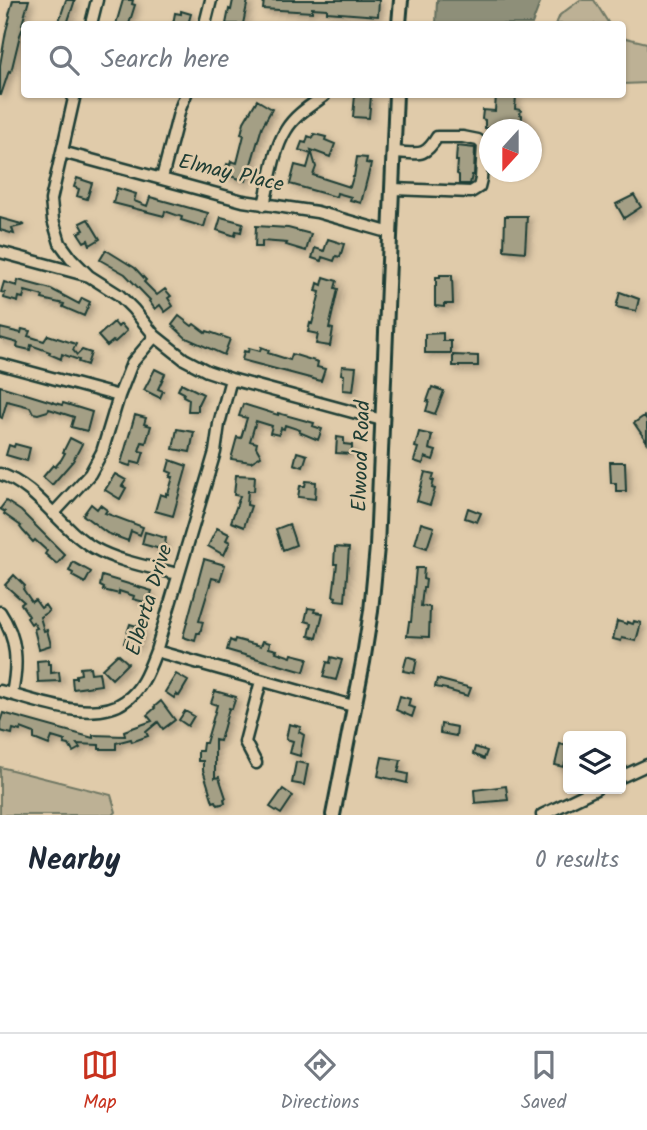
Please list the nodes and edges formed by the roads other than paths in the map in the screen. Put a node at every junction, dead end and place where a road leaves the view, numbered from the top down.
1 (97, 0) edge
2 (211, 0) edge
3 (401, 0) edge
4 (92, 21) edge
5 (206, 21) edge
6 (399, 21) edge
7 (74, 98) edge
8 (184, 98) edge
9 (321, 98) edge
10 (396, 98) edge
11 (62, 152) junction
12 (394, 152) junction
13 (162, 178) junction
14 (393, 189) junction
15 (264, 205) junction
16 (391, 233) junction
17 (0, 252) edge
18 (89, 276) junction
19 (155, 335) junction
20 (0, 364) edge
21 (231, 379) junction
22 (119, 396) junction
23 (382, 420) junction
24 (0, 474) edge
25 (53, 514) junction
26 (178, 574) junction
27 (0, 612) edge
28 (156, 651) junction
29 (261, 681) junction
30 (0, 691) edge
31 (12, 694) junction
32 (353, 706) junction
33 (256, 763) dead end
34 (647, 765) edge
35 (626, 775) edge
36 (586, 794) edge
37 (332, 815) edge
38 (542, 815) edge

1 - 4 street
2 - 5 street
3 - 6 main road
7 - 11 street
8 - 13 street
9 - 15 street
10 - 12 main road, Elwood Road
11 - 13 street, Elmay Place
11 - 18 street
12 - 14 main road, Elwood Road
12 - 14 street
13 - 15 street, Elmay Place
14 - 16 main road, Elwood Road
15 - 16 street, Elmay Place
16 - 23 main road, Elwood Road
17 - 18 street
18 - 19 street
19 - 21 street
19 - 22 street
20 - 22 street
21 - 23 street
21 - 26 street, Elberta Drive
22 - 25 street
23 - 32 main road, Elwood Road
24 - 25 street
25 - 26 street
26 - 28 street, Elberta Drive
27 - 31 street
28 - 29 street
28 - 31 street, Elberta Drive
29 - 32 street
29 - 33 street
30 - 31 street, Elberta Drive
32 - 37 main road, Elwood Road
34 - 35 street
36 - 38 street

